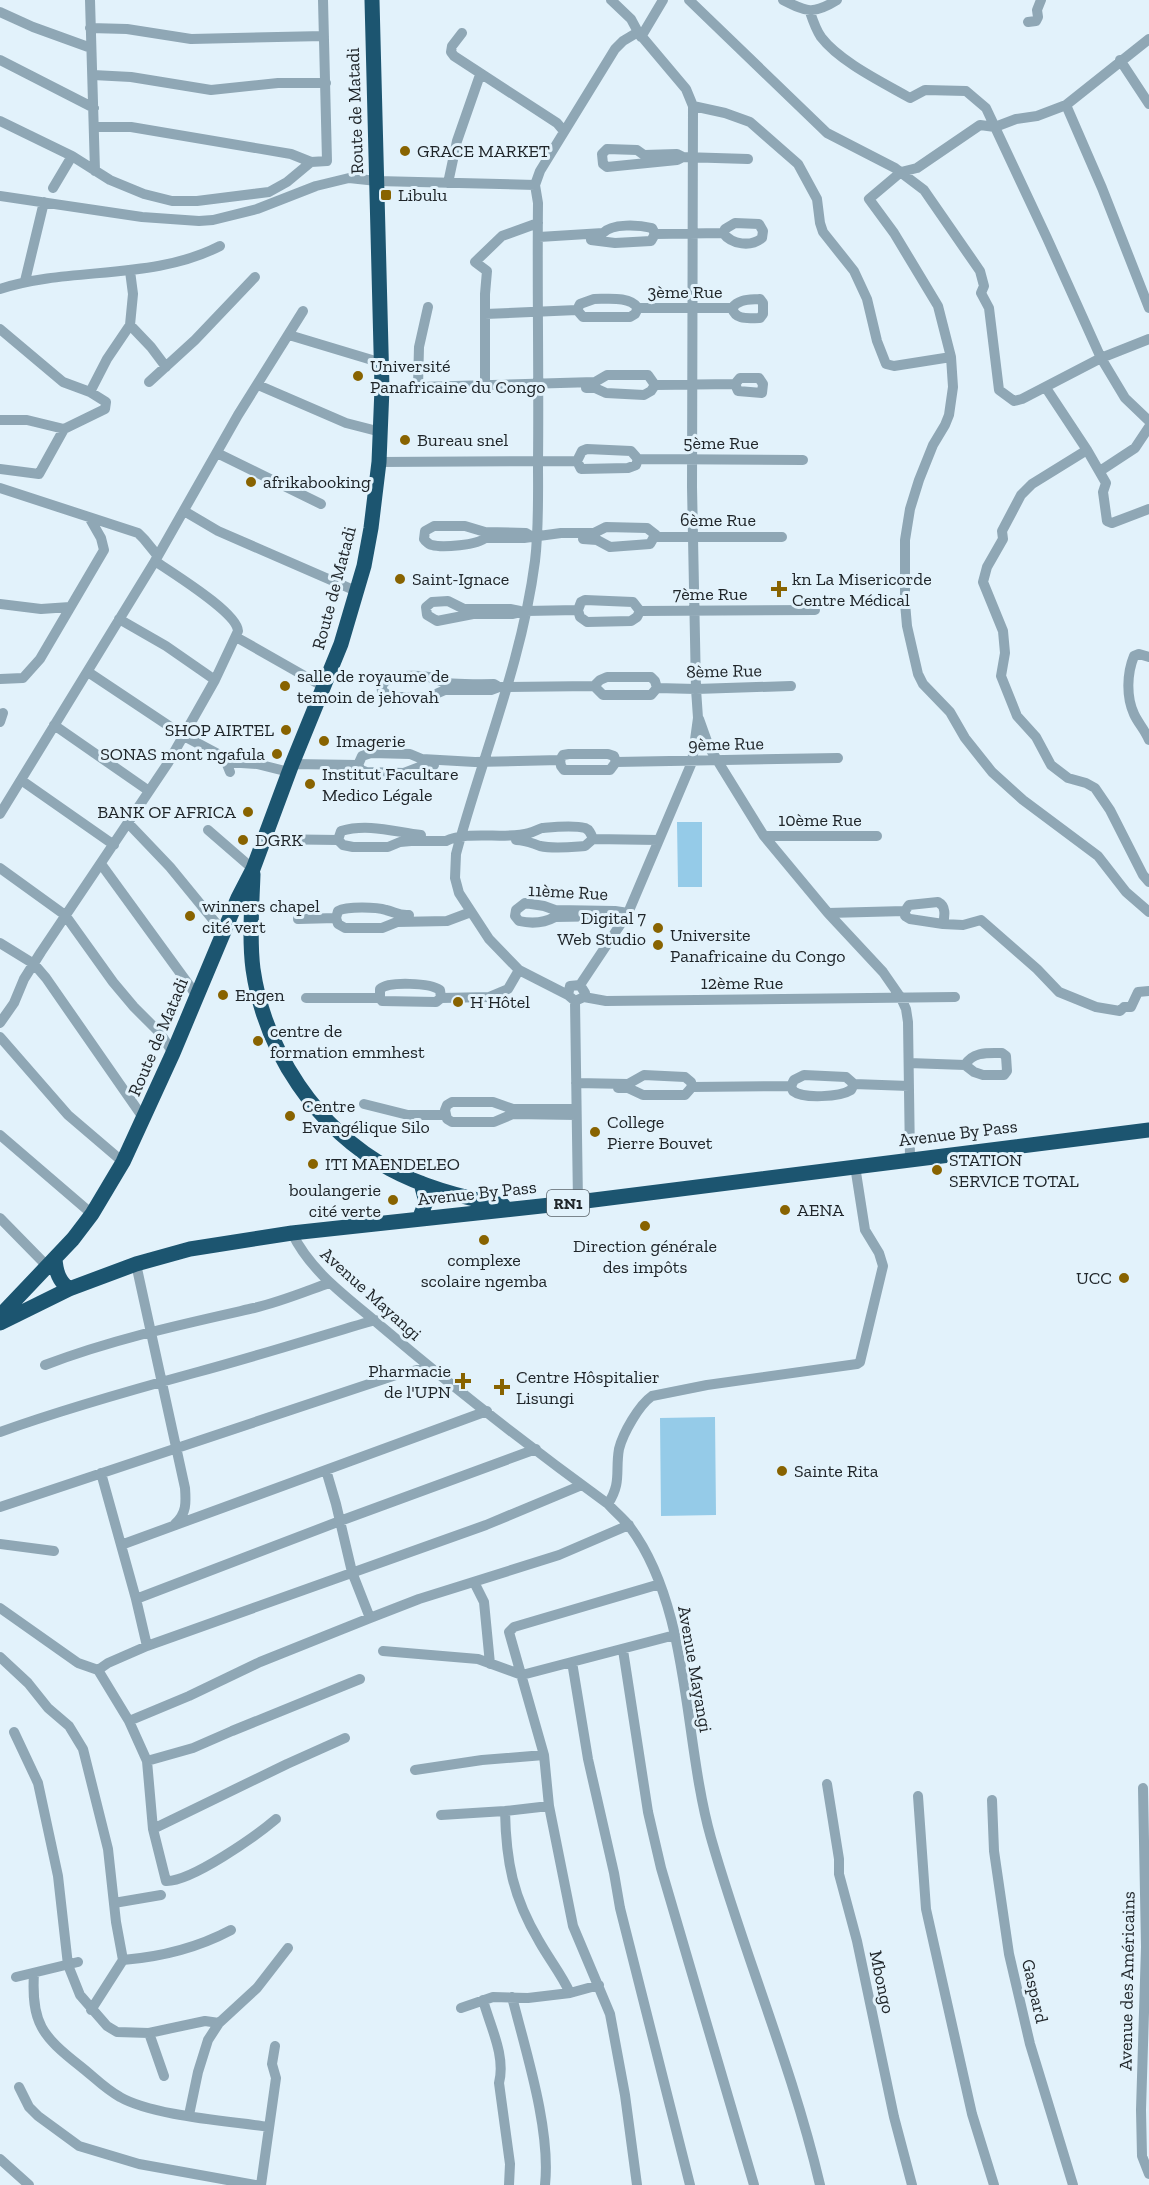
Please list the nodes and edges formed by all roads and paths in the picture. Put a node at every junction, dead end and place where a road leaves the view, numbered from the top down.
1 (90, 0) edge
2 (323, 0) edge
3 (372, 0) edge
4 (611, 0) edge
5 (663, 0) edge
6 (689, 0) edge
7 (783, 0) edge
8 (837, 0) edge
9 (1041, 0) edge
10 (0, 12) edge
11 (810, 12) junction
12 (1028, 22) dead end
13 (90, 28) junction
14 (462, 33) dead end
15 (639, 34) junction
16 (324, 36) junction
17 (1149, 39) edge
18 (91, 48) junction
19 (0, 60) edge
20 (1120, 60) junction
21 (93, 75) junction
22 (480, 75) junction
23 (326, 82) junction
24 (1149, 104) edge
25 (1066, 105) junction
26 (693, 106) junction
27 (94, 108) junction
28 (0, 121) edge
29 (95, 127) junction
30 (995, 127) junction
31 (563, 130) junction
32 (72, 156) junction
33 (688, 157) junction
34 (644, 159) dead end
35 (748, 159) dead end
36 (311, 162) junction
37 (95, 171) junction
38 (901, 172) junction
39 (377, 181) junction
40 (448, 183) junction
41 (535, 185) junction
42 (53, 188) dead end
43 (0, 196) edge
44 (44, 202) junction
45 (538, 223) junction
46 (691, 234) junction
47 (723, 234) dead end
48 (539, 237) junction
49 (220, 246) dead end
50 (130, 271) junction
51 (255, 277) dead end
52 (25, 281) junction
53 (0, 289) edge
54 (428, 308) dead end
55 (638, 308) junction
56 (693, 308) junction
57 (732, 308) dead end
58 (1149, 308) edge
59 (577, 310) junction
60 (303, 311) dead end
61 (538, 312) junction
62 (485, 314) junction
63 (130, 325) junction
64 (0, 329) edge
65 (289, 335) junction
66 (1149, 339) edge
67 (951, 357) junction
68 (1101, 358) junction
69 (381, 363) junction
70 (166, 367) junction
71 (149, 382) dead end
72 (735, 384) dead end
73 (258, 385) junction
74 (543, 385) junction
75 (595, 385) junction
76 (655, 385) junction
77 (693, 385) junction
78 (418, 386) junction
79 (485, 386) junction
80 (382, 388) junction
81 (1046, 388) junction
82 (90, 392) junction
83 (0, 420) edge
84 (1149, 421) edge
85 (1149, 427) edge
86 (64, 429) junction
87 (381, 432) junction
88 (1087, 450) junction
89 (217, 453) junction
90 (638, 459) junction
91 (693, 459) junction
92 (577, 460) junction
93 (803, 460) dead end
94 (538, 461) junction
95 (379, 462) junction
96 (0, 469) edge
97 (1100, 471) junction
98 (0, 488) edge
99 (321, 504) dead end
100 (1149, 509) edge
101 (184, 511) junction
102 (89, 517) junction
103 (485, 535) junction
104 (534, 536) junction
105 (594, 536) junction
106 (654, 537) junction
107 (694, 537) junction
108 (782, 537) dead end
109 (156, 558) junction
110 (356, 591) junction
111 (0, 604) edge
112 (70, 607) junction
113 (578, 610) junction
114 (694, 610) junction
115 (815, 610) dead end
116 (523, 611) junction
117 (640, 611) junction
118 (464, 612) dead end
119 (119, 619) junction
120 (236, 637) junction
121 (1149, 657) edge
122 (88, 672) junction
123 (0, 679) edge
124 (215, 680) junction
125 (445, 686) junction
126 (594, 686) junction
127 (791, 686) dead end
128 (324, 687) junction
129 (503, 687) junction
130 (657, 688) junction
131 (696, 688) junction
132 (698, 718) junction
133 (54, 725) junction
134 (184, 736) junction
135 (1149, 740) edge
136 (838, 758) dead end
137 (560, 760) junction
138 (480, 762) junction
139 (616, 762) junction
140 (692, 762) junction
141 (720, 762) junction
142 (422, 763) junction
143 (358, 765) junction
144 (290, 768) junction
145 (21, 780) junction
146 (149, 792) junction
147 (0, 814) edge
148 (128, 823) junction
149 (208, 830) dead end
150 (764, 836) junction
151 (877, 836) dead end
152 (400, 837) junction
153 (530, 837) junction
154 (460, 838) junction
155 (263, 839) junction
156 (593, 839) junction
157 (338, 840) junction
158 (658, 840) junction
159 (114, 845) junction
160 (101, 864) junction
161 (0, 868) edge
162 (254, 869) junction
163 (1149, 882) edge
164 (905, 911) junction
165 (471, 912) junction
166 (1149, 912) edge
167 (555, 913) junction
168 (624, 913) junction
169 (828, 913) junction
170 (65, 915) junction
171 (336, 918) junction
172 (298, 919) dead end
173 (397, 919) junction
174 (943, 924) junction
175 (224, 933) junction
176 (0, 943) edge
177 (34, 964) junction
178 (517, 968) junction
179 (580, 985) junction
180 (1149, 991) edge
181 (306, 995) dead end
182 (379, 995) junction
183 (441, 995) junction
184 (197, 996) junction
185 (956, 997) dead end
186 (575, 998) junction
187 (901, 998) junction
188 (0, 1022) edge
189 (0, 1037) edge
190 (173, 1053) junction
191 (909, 1063) junction
192 (965, 1065) dead end
193 (854, 1084) junction
194 (576, 1086) junction
195 (628, 1086) junction
196 (791, 1086) junction
197 (909, 1086) junction
198 (692, 1087) junction
199 (364, 1104) dead end
200 (412, 1110) dead end
201 (445, 1112) junction
202 (506, 1112) junction
203 (575, 1112) junction
204 (144, 1119) junction
205 (1149, 1130) edge
206 (0, 1135) edge
207 (910, 1159) junction
208 (123, 1162) junction
209 (855, 1166) junction
210 (421, 1183) junction
211 (578, 1202) junction
212 (520, 1208) junction
213 (92, 1214) junction
214 (0, 1218) edge
215 (419, 1219) junction
216 (292, 1233) junction
217 (51, 1262) junction
218 (136, 1264) junction
219 (329, 1283) junction
220 (69, 1289) junction
221 (1, 1313) edge
222 (375, 1320) junction
223 (150, 1332) junction
224 (45, 1365) dead end
225 (429, 1367) junction
226 (161, 1381) junction
227 (487, 1411) junction
228 (0, 1432) edge
229 (176, 1449) junction
230 (536, 1449) junction
231 (326, 1470) junction
232 (101, 1473) junction
233 (582, 1485) junction
234 (608, 1504) junction
235 (0, 1507) edge
236 (340, 1521) junction
237 (629, 1525) junction
238 (173, 1526) junction
239 (0, 1545) edge
240 (121, 1545) junction
241 (54, 1551) dead end
242 (352, 1572) junction
243 (474, 1582) junction
244 (660, 1584) junction
245 (136, 1599) junction
246 (0, 1608) edge
247 (370, 1618) junction
248 (675, 1635) junction
249 (147, 1646) junction
250 (623, 1650) junction
251 (384, 1651) dead end
252 (0, 1657) edge
253 (572, 1662) junction
254 (490, 1664) junction
255 (98, 1670) junction
256 (522, 1676) junction
257 (360, 1679) dead end
258 (129, 1721) junction
259 (14, 1732) dead end
260 (345, 1738) dead end
261 (544, 1755) junction
262 (147, 1761) junction
263 (415, 1770) dead end
264 (827, 1784) dead end
265 (1143, 1788) dead end
266 (918, 1796) dead end
267 (992, 1800) dead end
268 (549, 1806) junction
269 (505, 1811) junction
270 (441, 1815) dead end
271 (276, 1819) dead end
272 (153, 1829) junction
273 (1147, 1857) edge
274 (161, 1895) dead end
275 (114, 1903) junction
276 (231, 1930) dead end
277 (288, 1948) dead end
278 (123, 1960) junction
279 (73, 1963) junction
280 (34, 1973) junction
281 (16, 1977) dead end
282 (1147, 1981) edge
283 (599, 1985) junction
284 (570, 1993) junction
285 (512, 1997) junction
286 (483, 2000) junction
287 (461, 2008) dead end
288 (91, 2010) junction
289 (219, 2023) junction
290 (149, 2033) junction
291 (275, 2046) dead end
292 (164, 2076) dead end
293 (19, 2087) dead end
294 (189, 2115) junction
295 (269, 2127) junction
296 (0, 2159) edge
297 (1149, 2174) edge
298 (29, 2185) edge
299 (255, 2185) edge
300 (261, 2185) edge
301 (509, 2185) edge
302 (545, 2185) edge
303 (637, 2185) edge
304 (690, 2185) edge
305 (754, 2185) edge
306 (820, 2185) edge
307 (912, 2185) edge
308 (994, 2185) edge
309 (1073, 2185) edge

1 - 13 street
2 - 16 street
3 - 39 highway, Route de Matadi
4 - 15 street
5 - 15 street
6 - 38 street
7 - 11 street
8 - 11 street
9 - 12 street
10 - 18 street
11 - 30 street
13 - 16 street
13 - 18 street
14 - 22 street
15 - 26 street
15 - 31 street
16 - 23 street
17 - 20 street
18 - 21 street
19 - 27 street
20 - 24 street
20 - 25 street
21 - 23 street
21 - 27 street
22 - 31 street
22 - 40 street
23 - 36 street
25 - 30 street
25 - 58 street
26 - 33 street
26 - 67 street
27 - 29 street
28 - 32 street
29 - 36 street
29 - 37 street
30 - 38 street
30 - 68 street
31 - 41 street
32 - 37 street
32 - 42 street
33 - 34 street
33 - 35 street
33 - 46 street
36 - 37 street
38 - 67 street
38 - 81 street
39 - 40 street
39 - 44 street
39 - 69 highway, Route de Matadi
40 - 41 street
41 - 45 street
43 - 44 street
44 - 52 street
45 - 48 street
45 - 62 street
46 - 47 street
46 - 48 street
46 - 56 street
48 - 61 street
49 - 50 street
50 - 52 street
50 - 63 street
51 - 70 street
52 - 53 street
54 - 78 street
55 - 56 street, 3ème Rue
55 - 59 street
55 - 59 street
56 - 57 street, 3ème Rue
56 - 77 street
59 - 61 street
60 - 65 street
61 - 62 street
61 - 74 street
62 - 79 street
63 - 70 street
63 - 82 street
64 - 82 street
65 - 69 street
65 - 73 street
66 - 68 street
67 - 166 street
68 - 81 street
68 - 84 street
69 - 80 highway, Route de Matadi
70 - 71 street
72 - 77 street
73 - 87 street
73 - 89 street
74 - 75 street
74 - 79 street
74 - 94 street
75 - 76 street
75 - 76 street
76 - 77 street
77 - 91 street
78 - 79 street
78 - 80 street
80 - 87 highway, Route de Matadi
81 - 88 street
82 - 86 street
83 - 86 street
85 - 97 street
86 - 96 street
87 - 95 highway, Route de Matadi
88 - 97 street
88 - 163 street
89 - 99 street
89 - 101 street
90 - 91 street, 5ème Rue
90 - 92 street
90 - 92 street
91 - 93 street, 5ème Rue
91 - 107 street
92 - 94 street
94 - 95 street
94 - 104 street
95 - 110 highway, Route de Matadi
97 - 100 street
98 - 102 street
101 - 109 street
101 - 110 street
102 - 109 street
102 - 112 street
103 - 103 street
103 - 104 street
104 - 105 street
104 - 116 street
105 - 106 street
105 - 106 street
106 - 107 street, 6ème Rue
107 - 108 street, 6ème Rue
107 - 114 street
109 - 119 street
109 - 120 street
110 - 128 highway, Route de Matadi
111 - 112 street
112 - 123 street
113 - 116 street
113 - 117 street
113 - 117 street
114 - 115 street, 7ème Rue
114 - 117 street, 7ème Rue
114 - 131 street
116 - 118 street
116 - 129 street
119 - 122 street
119 - 124 street
120 - 124 street
120 - 128 street
121 - 135 street
122 - 133 street
122 - 134 street
124 - 134 street
125 - 125 street
125 - 129 street
126 - 129 street
126 - 130 street
126 - 130 street
127 - 131 street, 8ème Rue
128 - 144 highway, Route de Matadi
129 - 138 street
130 - 131 street, 8ème Rue
131 - 132 street
132 - 140 street
132 - 141 street
133 - 145 street
133 - 146 street
134 - 144 street
134 - 146 street
136 - 141 street, 9ème Rue
137 - 138 street
137 - 139 street
137 - 139 street
138 - 142 street
138 - 154 street
139 - 140 street, 9ème Rue
140 - 141 street, 9ème Rue
140 - 158 street
141 - 150 street
142 - 143 street
142 - 143 street
143 - 144 street
144 - 155 highway, Route de Matadi
145 - 147 street
145 - 159 street
146 - 148 street
148 - 159 street
148 - 175 street
149 - 162 street
150 - 151 street, 10ème Rue
150 - 169 street
152 - 154 street
152 - 157 street
152 - 157 street
153 - 154 street
153 - 156 street
153 - 156 street
154 - 165 street
155 - 157 street
155 - 162 highway, Route de Matadi
156 - 158 street
158 - 168 street
159 - 160 street
160 - 170 street
160 - 184 street
161 - 170 street
162 - 175 highway, Route de Matadi
162 - 210 highway
164 - 169 street
164 - 174 street
164 - 174 street
165 - 173 street
165 - 178 street
167 - 167 street, 11ème Rue
167 - 168 street
168 - 179 street
169 - 187 street
170 - 177 street
170 - 190 street
171 - 172 street
171 - 173 street
171 - 173 street
174 - 180 street
175 - 184 highway, Route de Matadi
176 - 177 street
177 - 188 street
177 - 204 street
178 - 183 street
178 - 186 street
179 - 186 street
179 - 186 street
181 - 182 street
182 - 183 street
182 - 183 street
184 - 190 highway, Route de Matadi
185 - 187 street, 12ème Rue
186 - 187 street, 12ème Rue
186 - 194 street
187 - 191 street
189 - 208 street
190 - 204 highway, Route de Matadi
191 - 192 street
191 - 197 street
193 - 196 street
193 - 196 street
193 - 197 street
194 - 195 street
194 - 203 street
195 - 198 street
195 - 198 street
196 - 198 street
197 - 207 street
199 - 201 street
200 - 201 street
201 - 202 street
201 - 202 street
202 - 203 street
203 - 211 street
204 - 208 highway, Route de Matadi
205 - 207 highway, Avenue By Pass / RN1
206 - 213 street
207 - 209 highway, Avenue By Pass / RN1
208 - 213 highway, Route de Matadi
209 - 211 highway, Avenue By Pass / RN1
209 - 234 street
210 - 212 highway
210 - 215 highway
211 - 212 highway, Avenue By Pass / RN1
212 - 215 highway, Avenue By Pass / RN1
213 - 217 highway, Route de Matadi
214 - 217 street
215 - 216 highway, Avenue By Pass / RN1
216 - 218 highway, Avenue By Pass / RN1
216 - 219 street, Avenue Mayangi
217 - 220 highway
217 - 221 highway, Route de Matadi
218 - 220 highway, Avenue By Pass / RN1
218 - 223 street
219 - 222 street, Avenue Mayangi
219 - 223 street
220 - 221 highway, Avenue By Pass / RN1
222 - 225 street, Avenue Mayangi
222 - 226 street
223 - 224 street
223 - 226 street
225 - 227 street, Avenue Mayangi
225 - 229 street
226 - 228 street
226 - 229 street
227 - 230 street, Avenue Mayangi
227 - 231 street
229 - 232 street
229 - 238 street
230 - 233 street, Avenue Mayangi
230 - 236 street
231 - 236 street
231 - 238 street
232 - 235 street
232 - 240 street
233 - 234 street, Avenue Mayangi
233 - 242 street
234 - 237 street, Avenue Mayangi
236 - 242 street
236 - 245 street
237 - 243 street
237 - 244 street, Avenue Mayangi
238 - 240 street
239 - 241 street
240 - 245 street
242 - 247 street
242 - 249 street
243 - 247 street
243 - 254 street
244 - 248 street, Avenue Mayangi
244 - 256 street
245 - 249 street
246 - 255 street
247 - 258 street
248 - 250 street
248 - 306 street, Avenue Mayangi
249 - 255 street
250 - 253 street
250 - 305 street
251 - 254 street
252 - 275 street
253 - 256 street
253 - 304 street
254 - 256 street
255 - 258 street
256 - 261 street
257 - 262 street
258 - 262 street
259 - 279 street
260 - 272 street
261 - 263 street
261 - 268 street
262 - 272 street
264 - 307 street, Mbongo
265 - 273 street, Avenue des Américains
266 - 308 street
267 - 309 street, Gaspard
268 - 269 street
268 - 283 street
269 - 270 street
269 - 284 street
271 - 272 street
273 - 282 street, Avenue des Américains
274 - 275 street
275 - 278 street
276 - 278 street
277 - 289 street
278 - 288 street
279 - 280 street
279 - 288 street
280 - 281 street
280 - 294 street
282 - 297 street, Avenue des Américains
283 - 284 street
283 - 303 street
284 - 285 street
285 - 286 street
285 - 302 street
286 - 287 street
286 - 301 street
288 - 290 street
289 - 290 street
289 - 294 street
290 - 292 street
291 - 295 street
293 - 299 street
294 - 295 street
295 - 300 street
296 - 298 street

